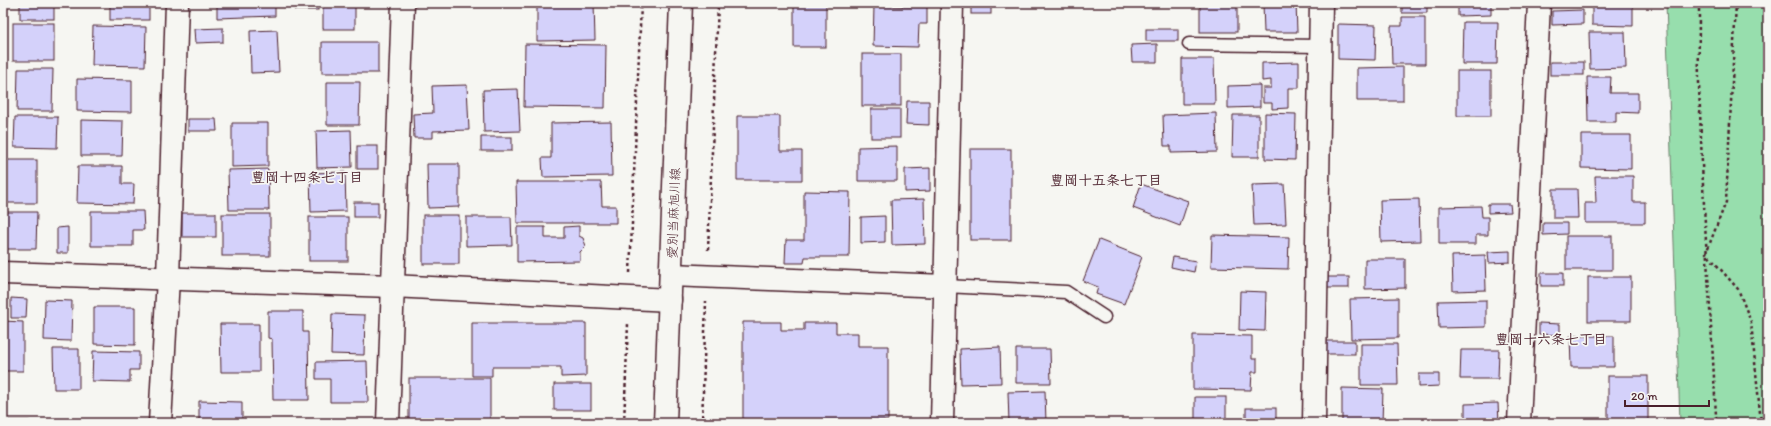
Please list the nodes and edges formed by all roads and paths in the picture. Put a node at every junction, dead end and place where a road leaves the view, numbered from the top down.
1 (177, 3) edge
2 (403, 3) edge
3 (641, 3) edge
4 (681, 3) edge
5 (718, 3) edge
6 (952, 3) edge
7 (1321, 3) edge
8 (1540, 3) edge
9 (1699, 3) edge
10 (1736, 3) edge
11 (1189, 44) dead end
12 (1320, 46) junction
13 (1706, 253) junction
14 (3, 273) edge
15 (671, 275) junction
16 (707, 276) junction
17 (168, 278) junction
18 (392, 286) junction
19 (945, 286) junction
20 (629, 298) junction
21 (670, 300) junction
22 (1104, 317) dead end
23 (160, 423) edge
24 (388, 423) edge
25 (624, 423) edge
26 (665, 423) edge
27 (702, 423) edge
28 (942, 423) edge
29 (1314, 423) edge
30 (1519, 423) edge
31 (1715, 423) edge
32 (1761, 423) edge

1 - 17 street
2 - 18 street
3 - 20 path
4 - 15 street, 愛別当麻旭川線
5 - 16 path
6 - 19 street
7 - 12 street
8 - 30 street
9 - 13 path
10 - 13 path
11 - 12 lane
12 - 29 street
13 - 31 path
13 - 32 path
14 - 17 street
15 - 16 street
15 - 21 street, 愛別当麻旭川線
16 - 19 street
16 - 27 path
17 - 18 street
17 - 23 street
18 - 20 street
18 - 24 street
19 - 22 lane
19 - 28 street
20 - 21 street
20 - 25 path
21 - 26 street, 愛別当麻旭川線

